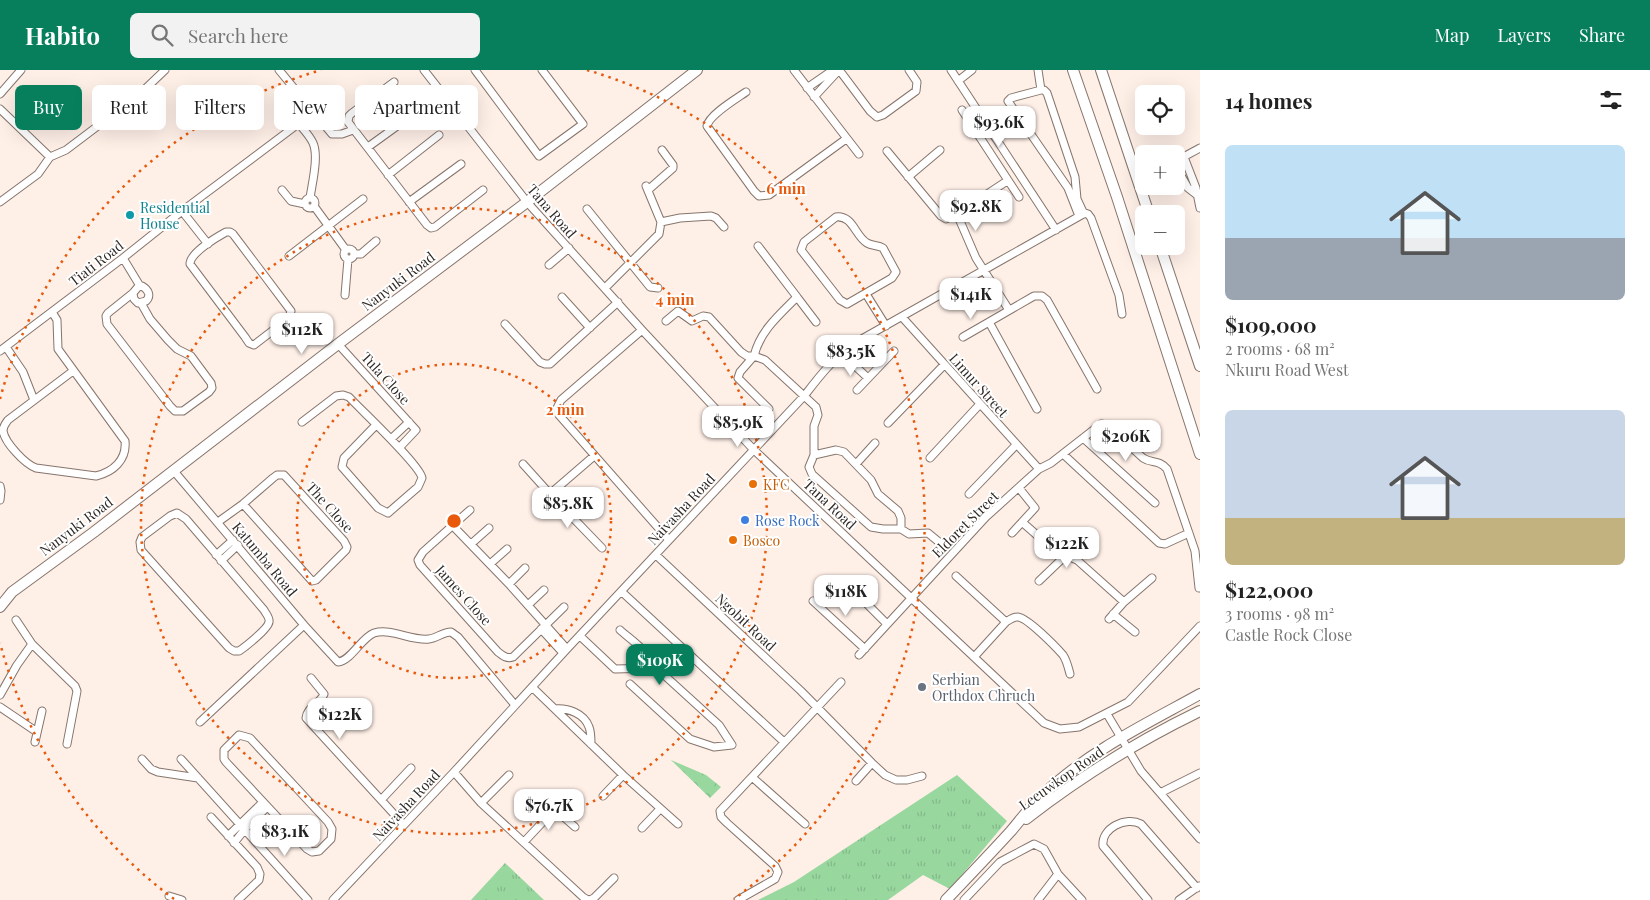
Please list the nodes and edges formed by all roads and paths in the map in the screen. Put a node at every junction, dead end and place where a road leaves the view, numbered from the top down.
1 (21, 70) edge
2 (165, 70) edge
3 (279, 70) edge
4 (424, 70) edge
5 (475, 70) edge
6 (542, 70) edge
7 (697, 70) edge
8 (794, 70) edge
9 (837, 70) edge
10 (909, 70) edge
11 (951, 70) edge
12 (972, 70) edge
13 (1038, 70) edge
14 (1073, 70) edge
15 (1101, 70) edge
16 (824, 81) junction
17 (958, 81) junction
18 (394, 82) dead end
19 (291, 85) edge
20 (807, 88) junction
21 (1041, 90) junction
22 (746, 92) dead end
23 (0, 94) edge
24 (814, 97) junction
25 (0, 109) edge
26 (962, 110) dead end
27 (292, 130) edge
28 (305, 130) edge
29 (329, 130) edge
30 (353, 130) junction
31 (392, 130) edge
32 (439, 135) dead end
33 (846, 139) junction
34 (368, 147) junction
35 (1200, 148) edge
36 (662, 150) dead end
37 (940, 150) dead end
38 (887, 151) dead end
39 (859, 154) dead end
40 (1185, 156) edge
41 (50, 157) junction
42 (1185, 159) edge
43 (461, 164) dead end
44 (1072, 166) junction
45 (1056, 173) junction
46 (388, 174) junction
47 (908, 177) junction
48 (1007, 181) junction
49 (1185, 183) edge
50 (282, 190) dead end
51 (483, 190) dead end
52 (1198, 190) edge
53 (1019, 197) dead end
54 (362, 199) dead end
55 (308, 201) junction
56 (0, 202) edge
57 (409, 202) junction
58 (527, 202) junction
59 (1146, 205) edge
60 (1200, 208) edge
61 (587, 209) dead end
62 (182, 211) junction
63 (957, 214) junction
64 (1082, 215) junction
65 (661, 222) junction
66 (328, 225) junction
67 (724, 227) dead end
68 (1056, 230) junction
69 (376, 241) dead end
70 (208, 244) junction
71 (758, 246) dead end
72 (568, 248) junction
73 (1163, 255) edge
74 (289, 256) dead end
75 (351, 256) junction
76 (123, 258) junction
77 (632, 262) junction
78 (549, 265) dead end
79 (984, 271) junction
80 (140, 286) junction
81 (605, 288) junction
82 (658, 288) dead end
83 (133, 294) junction
84 (866, 294) junction
85 (345, 295) dead end
86 (562, 297) dead end
87 (797, 297) junction
88 (618, 302) junction
89 (141, 303) junction
90 (1009, 310) junction
91 (52, 312) junction
92 (1122, 314) dead end
93 (902, 317) junction
94 (666, 321) dead end
95 (816, 322) dead end
96 (990, 322) junction
97 (504, 324) dead end
98 (886, 326) junction
99 (590, 328) junction
100 (642, 330) junction
101 (964, 337) dead end
102 (338, 344) junction
103 (3, 349) edge
104 (894, 351) dead end
105 (840, 353) junction
106 (754, 356) junction
107 (944, 365) junction
108 (1200, 366) edge
109 (73, 371) junction
110 (868, 378) junction
111 (1097, 389) dead end
112 (858, 390) dead end
113 (805, 395) junction
114 (34, 400) junction
115 (980, 404) junction
116 (769, 409) dead end
117 (1038, 409) dead end
118 (302, 422) dead end
119 (409, 422) junction
120 (888, 422) dead end
121 (376, 425) junction
122 (1083, 438) junction
123 (391, 440) junction
124 (875, 443) dead end
125 (1016, 445) junction
126 (399, 448) junction
127 (753, 449) junction
128 (814, 454) junction
129 (1063, 454) junction
130 (1200, 454) edge
131 (594, 456) junction
132 (930, 458) dead end
133 (523, 464) dead end
134 (856, 464) junction
135 (1038, 469) junction
136 (173, 470) junction
137 (0, 486) edge
138 (1019, 488) junction
139 (550, 494) junction
140 (969, 494) dead end
141 (0, 500) edge
142 (1155, 503) dead end
143 (243, 504) junction
144 (470, 510) dead end
145 (218, 522) junction
146 (1022, 522) junction
147 (452, 525) junction
148 (489, 528) dead end
149 (900, 529) junction
150 (1012, 533) dead end
151 (1189, 533) junction
152 (669, 540) junction
153 (236, 543) junction
154 (471, 544) junction
155 (945, 547) dead end
156 (602, 548) dead end
157 (507, 549) dead end
158 (656, 554) junction
159 (218, 558) junction
160 (1063, 558) junction
161 (490, 564) junction
162 (524, 568) dead end
163 (956, 576) dead end
164 (1152, 578) dead end
165 (1039, 581) dead end
166 (508, 584) junction
167 (1199, 588) edge
168 (544, 590) dead end
169 (622, 592) junction
170 (866, 598) dead end
171 (911, 598) junction
172 (813, 601) dead end
173 (1124, 602) junction
174 (528, 605) junction
175 (0, 607) edge
176 (564, 607) dead end
177 (16, 620) dead end
178 (1006, 622) junction
179 (304, 624) junction
180 (887, 624) junction
181 (1200, 626) edge
182 (543, 627) junction
183 (620, 630) dead end
184 (1135, 632) dead end
185 (580, 636) junction
186 (32, 644) junction
187 (865, 649) junction
188 (565, 651) junction
189 (859, 655) dead end
190 (975, 656) junction
191 (652, 668) junction
192 (1070, 674) dead end
193 (311, 678) dead end
194 (841, 682) dead end
195 (630, 684) dead end
196 (532, 687) junction
197 (1200, 694) edge
198 (0, 695) edge
199 (515, 705) junction
200 (0, 707) edge
201 (818, 708) junction
202 (555, 709) junction
203 (42, 711) dead end
204 (1200, 711) edge
205 (1107, 714) junction
206 (200, 722) dead end
207 (37, 732) junction
208 (1120, 737) junction
209 (35, 742) dead end
210 (784, 742) junction
211 (67, 744) dead end
212 (591, 744) junction
213 (1128, 750) junction
214 (142, 759) dead end
215 (181, 760) dead end
216 (872, 763) junction
217 (411, 768) dead end
218 (454, 772) junction
219 (1200, 773) edge
220 (509, 775) dead end
221 (623, 775) junction
222 (922, 776) dead end
223 (752, 777) junction
224 (198, 778) junction
225 (856, 781) dead end
226 (1160, 793) junction
227 (603, 796) dead end
228 (381, 800) junction
229 (481, 803) junction
230 (265, 804) junction
231 (660, 809) junction
232 (211, 817) dead end
233 (678, 824) dead end
234 (805, 824) dead end
235 (404, 825) junction
236 (242, 826) junction
237 (575, 827) dead end
238 (642, 828) dead end
239 (1011, 830) junction
240 (228, 836) junction
241 (1200, 839) edge
242 (524, 842) junction
243 (234, 843) junction
244 (1058, 874) junction
245 (614, 878) dead end
246 (1198, 887) edge
247 (169, 896) dead end
248 (182, 900) edge
249 (238, 900) edge
250 (308, 900) edge
251 (334, 900) edge
252 (589, 900) edge
253 (738, 900) edge
254 (946, 900) edge
255 (964, 900) edge
256 (1038, 900) edge
257 (1082, 900) edge
258 (1148, 900) edge
259 (1179, 900) edge

1 - 23 street
2 - 41 street
3 - 19 street
4 - 58 street, Tana Road
5 - 6 street
7 - 58 street, Nanyuki Road
8 - 20 street
9 - 10 street
9 - 16 street
11 - 17 street
12 - 17 street
13 - 21 street
14 - 130 street
15 - 59 street
16 - 20 street
16 - 24 street
17 - 68 street
18 - 30 street
20 - 24 street
21 - 44 street
21 - 45 street
22 - 33 street
24 - 33 street
25 - 41 street
26 - 48 street
27 - 62 street, Tiati Road
28 - 55 street
29 - 30 street
30 - 34 street
31 - 34 street
32 - 46 street
33 - 39 street
34 - 46 street
35 - 40 street
36 - 65 street
37 - 47 street
38 - 47 street
41 - 56 street
42 - 52 street
43 - 57 street
44 - 45 street
44 - 64 street
45 - 64 street
46 - 57 street
47 - 63 street
48 - 53 street
48 - 63 street
49 - 52 street
50 - 55 street
51 - 57 street
52 - 60 street
54 - 66 street
55 - 66 street
58 - 72 street, Tana Road
58 - 102 street, Nanyuki Road
61 - 77 street
62 - 70 street
62 - 76 street, Tiati Road
63 - 79 street
64 - 68 street, Naivasha Road
64 - 92 street
65 - 67 street
65 - 77 street
66 - 74 street
66 - 75 street
68 - 79 street, Naivasha Road
69 - 75 street
70 - 70 street
71 - 87 street
72 - 78 street
72 - 81 street, Tana Road
73 - 108 street
75 - 85 street
76 - 80 street
76 - 91 street, Tiati Road
77 - 81 street
77 - 82 street
79 - 90 street
79 - 93 street, Naivasha Road
80 - 83 street
80 - 89 street
81 - 88 street, Tana Road
83 - 89 street
83 - 89 street
84 - 84 street
84 - 98 street
86 - 99 street
87 - 95 street
87 - 106 street
88 - 99 street
88 - 100 street, Tana Road
90 - 96 street
90 - 111 street
91 - 103 street, Tiati Road
91 - 109 street
93 - 98 street, Naivasha Road
93 - 107 street, Limur Street
94 - 106 street
96 - 101 street
96 - 117 street
97 - 99 street
98 - 105 street, Naivasha Road
100 - 127 street, Tana Road
100 - 131 street
102 - 119 street, Tula Close
102 - 136 street, Nanyuki Road
103 - 114 street
104 - 110 street
105 - 110 street
105 - 113 street, Naivasha Road
106 - 113 street
106 - 116 street
107 - 115 street, Limur Street
107 - 120 street
109 - 114 street
109 - 114 street
110 - 112 street
113 - 127 street, Naivasha Road
113 - 128 street
115 - 125 street, Limur Street
115 - 132 street
118 - 121 street
119 - 123 street
119 - 126 street, Tula Close
121 - 123 street
121 - 126 street
122 - 129 street, Eldoret Street
122 - 142 street
122 - 151 street, Eldoret Street
123 - 126 street
124 - 134 street
125 - 135 street, Limur Street
125 - 140 street
127 - 152 street, Naivasha Road
127 - 171 street, Tana Road
128 - 134 street
128 - 149 street
129 - 135 street, Eldoret Street
129 - 151 street
131 - 139 street
131 - 152 street
133 - 139 street
134 - 149 street
135 - 138 street, Eldoret Street
136 - 145 street, Katumba Road
136 - 175 street, Nanyuki Road
137 - 141 street
138 - 146 street
138 - 171 street, Eldoret Street
139 - 156 street
143 - 143 street, The Close
143 - 145 street, The Close
144 - 147 street
145 - 153 street, Katumba Road
146 - 150 street
146 - 160 street
147 - 154 street
147 - 182 street, James Close
148 - 154 street
149 - 155 street
151 - 167 street, Eldoret Street
152 - 158 street, Naivasha Road
153 - 159 street
153 - 179 street, Katumba Road
154 - 161 street
157 - 161 street
158 - 169 street, Naivasha Road
158 - 201 street, Ngobit Road
159 - 159 street
160 - 165 street
160 - 173 street
161 - 166 street
162 - 166 street
163 - 178 street
164 - 173 street
166 - 174 street
168 - 174 street
169 - 185 street, Naivasha Road
169 - 210 street
170 - 180 street
171 - 180 street, Eldoret Street
171 - 190 street, Tana Road
172 - 187 street
173 - 184 street
174 - 182 street
176 - 182 street
177 - 186 street
178 - 190 street
178 - 192 street
179 - 199 street, Katumba Road
179 - 206 street
180 - 187 street, Eldoret Street
181 - 205 street
182 - 188 street
183 - 191 street
185 - 188 street, Naivasha Road
185 - 191 street
186 - 198 street
186 - 211 street
187 - 189 street, Eldoret Street
188 - 196 street, Naivasha Road
190 - 205 street, Tana Road
191 - 195 street
193 - 228 street
194 - 201 street
196 - 199 street, Naivasha Road
196 - 202 street
197 - 208 street, Leeuwkop Road
199 - 218 street, Naivasha Road
200 - 207 street
201 - 210 street
201 - 216 street, Ngobit Road
202 - 212 street
202 - 212 street
203 - 207 street
204 - 213 street, Leeuwkop Road
205 - 208 street
207 - 209 street
208 - 213 street
208 - 239 street, Leeuwkop Road
210 - 223 street
212 - 221 street
213 - 226 street
213 - 239 street, Leeuwkop Road
214 - 224 street
215 - 224 street
216 - 222 street, Ngobit Road
216 - 225 street
217 - 228 street
218 - 229 street
218 - 235 street, Naivasha Road
219 - 226 street
220 - 229 street
221 - 227 street
221 - 231 street
223 - 234 street
223 - 253 street
224 - 236 street
226 - 241 street
228 - 235 street
229 - 242 street
230 - 230 street
230 - 236 street
231 - 233 street
231 - 238 street
232 - 240 street
235 - 251 street, Naivasha Road
236 - 240 street
236 - 243 street
236 - 250 street
237 - 242 street
239 - 254 street, Leeuwkop Road
240 - 243 street
242 - 252 street
243 - 249 street
244 - 255 street
244 - 256 street
244 - 257 street
245 - 252 street
246 - 258 street
246 - 259 street
247 - 248 street

